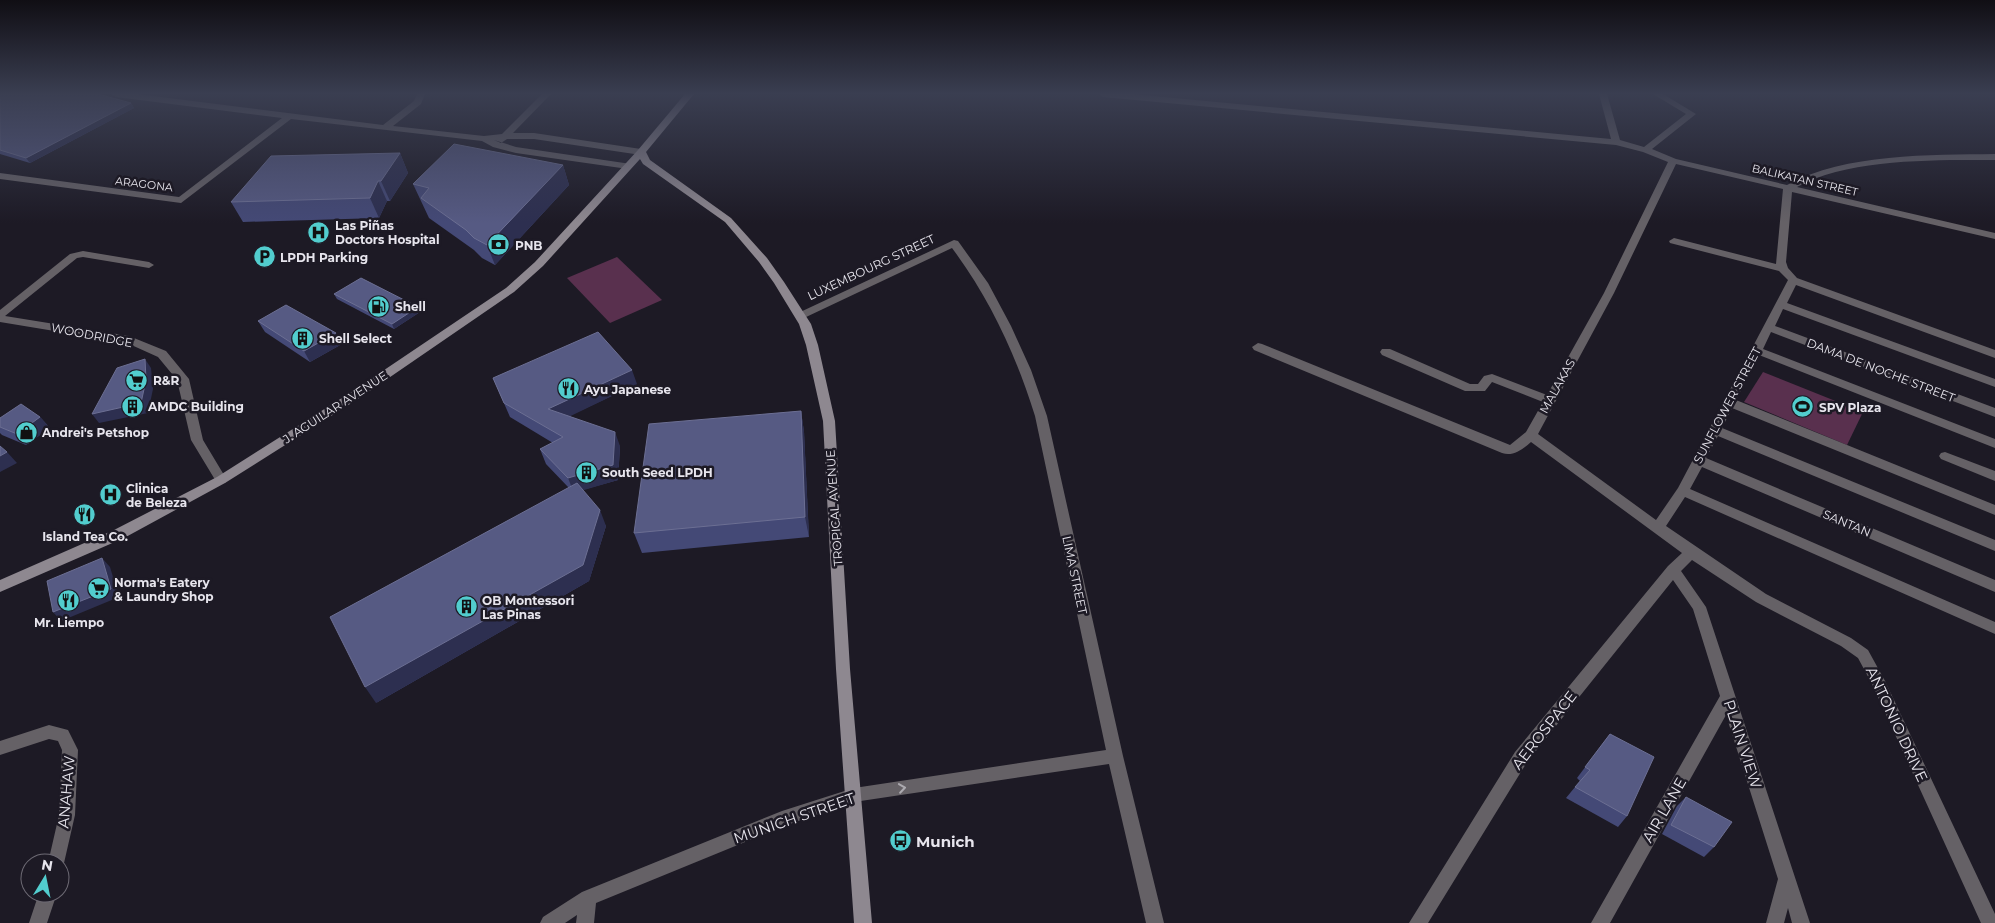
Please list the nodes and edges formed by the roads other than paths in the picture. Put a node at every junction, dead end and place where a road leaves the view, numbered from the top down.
1 (262, 137) edge
2 (467, 137) edge
3 (497, 137) edge
4 (503, 137) edge
5 (542, 137) edge
6 (654, 137) edge
7 (1563, 137) edge
8 (1615, 137) edge
9 (1663, 137) edge
10 (484, 139) junction
11 (565, 140) junction
12 (1616, 142) junction
13 (496, 145) junction
14 (1646, 150) junction
15 (641, 152) junction
16 (550, 154) junction
17 (1995, 157) edge
18 (1674, 161) junction
19 (646, 162) junction
20 (628, 166) junction
21 (0, 176) edge
22 (1788, 188) junction
23 (1995, 236) edge
24 (1674, 241) dead end
25 (954, 243) joint
26 (149, 265) dead end
27 (1783, 269) junction
28 (1793, 280) junction
29 (1780, 304) junction
30 (0, 315) edge
31 (800, 316) junction
32 (0, 319) edge
33 (1768, 327) junction
34 (1258, 347) dead end
35 (1756, 350) junction
36 (1386, 352) dead end
37 (1995, 354) edge
38 (1995, 383) edge
39 (1550, 400) junction
40 (1729, 402) junction
41 (1995, 413) edge
42 (1714, 430) junction
43 (1531, 435) junction
44 (1995, 444) edge
45 (1945, 456) dead end
46 (1698, 460) junction
47 (1995, 476) edge
48 (221, 480) junction
49 (1682, 491) junction
50 (1995, 510) edge
51 (1658, 527) junction
52 (1995, 546) edge
53 (1691, 552) junction
54 (1673, 570) junction
55 (0, 586) edge
56 (1995, 586) edge
57 (1995, 628) edge
58 (1728, 697) junction
59 (0, 748) edge
60 (1115, 756) junction
61 (854, 795) junction
62 (58, 853) edge
63 (1787, 878) junction
64 (588, 898) junction
65 (45, 903) edge
66 (38, 923) edge
67 (549, 923) edge
68 (585, 923) edge
69 (863, 923) edge
70 (1155, 923) edge
71 (1418, 923) edge
72 (1600, 923) edge
73 (1775, 923) edge
74 (1801, 923) edge
75 (1990, 923) edge

1 - 21 street, ARAGONA
2 - 10 street
3 - 10 street
4 - 13 street
5 - 11 street
6 - 15 street, J. AGUILAR AVENUE
7 - 12 street, BALIKATAN STREET
8 - 12 street
9 - 14 street
10 - 13 street
11 - 15 street
11 - 16 street
12 - 14 street, BALIKATAN STREET
13 - 16 street
14 - 18 street, BALIKATAN STREET
15 - 19 street, TROPICAL AVENUE
15 - 20 street, J. AGUILAR AVENUE
16 - 20 street
17 - 22 street
18 - 22 street, BALIKATAN STREET
18 - 39 street, MALAKAS
19 - 20 street
19 - 31 street, TROPICAL AVENUE
20 - 48 street, J. AGUILAR AVENUE
22 - 23 street, BALIKATAN STREET
22 - 27 street
24 - 27 street
25 - 31 street, LUXEMBOURG STREET
25 - 60 street, LIMA STREET
26 - 30 street
27 - 28 street
28 - 29 street, SUNFLOWER STREET
28 - 37 street
29 - 33 street, SUNFLOWER STREET
29 - 38 street
31 - 61 street, TROPICAL AVENUE
32 - 48 street, WOODRIDGE
33 - 35 street, SUNFLOWER STREET
33 - 41 street, DAMA DE NOCHE STREET
34 - 43 street
35 - 40 street, SUNFLOWER STREET
35 - 44 street
36 - 39 street
39 - 43 street, MALAKAS
40 - 42 street, SUNFLOWER STREET
40 - 50 street
42 - 46 street, SUNFLOWER STREET
42 - 52 street
43 - 51 street
45 - 47 street
46 - 49 street, SUNFLOWER STREET
46 - 56 street, SANTAN
48 - 55 street, J. AGUILAR AVENUE
49 - 51 street, SUNFLOWER STREET
49 - 57 street
51 - 53 street
53 - 54 street, AEROSPACE
53 - 75 street, ANTONIO DRIVE
54 - 58 street, PLAIN VIEW
54 - 71 street, AEROSPACE
58 - 63 street, PLAIN VIEW
58 - 72 street, AIR LANE
59 - 62 street, ANAHAW
61 -> 60 street, MUNICH STREET
60 - 70 street, LIMA STREET
61 - 64 street, MUNICH STREET
61 - 69 street, TROPICAL AVENUE
63 - 73 street
63 - 74 street, PLAIN VIEW
64 - 67 street, MUNICH STREET
64 - 68 street
65 - 66 street

